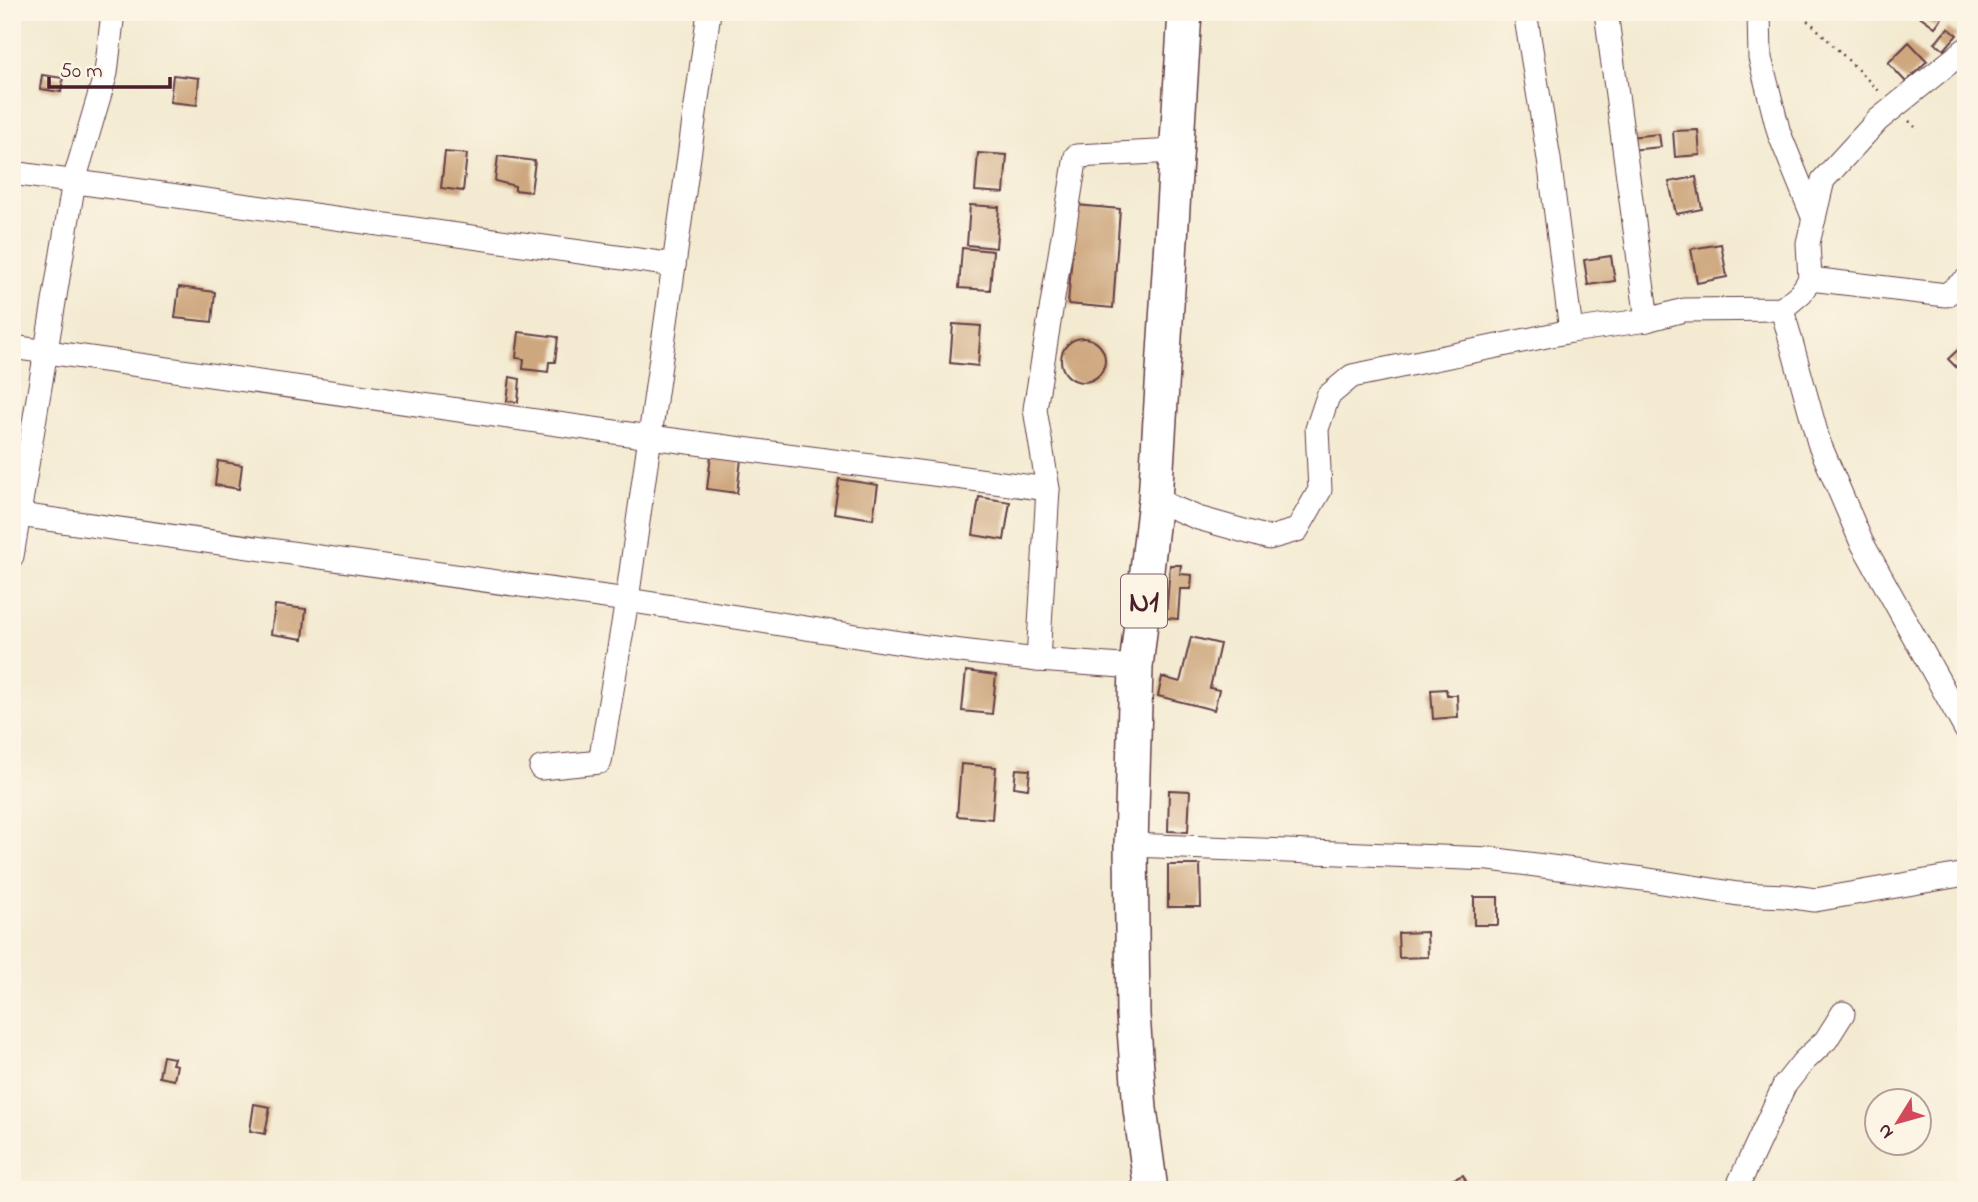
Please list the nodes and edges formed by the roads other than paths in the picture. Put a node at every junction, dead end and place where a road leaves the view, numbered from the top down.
1 (113, 12) edge
2 (709, 12) edge
3 (1185, 12) edge
4 (1525, 12) edge
5 (1606, 12) edge
6 (1759, 12) edge
7 (1966, 49) edge
8 (1176, 151) junction
9 (12, 173) edge
10 (74, 181) junction
11 (1814, 219) junction
12 (674, 265) junction
13 (1810, 279) junction
14 (1966, 280) edge
15 (1782, 310) junction
16 (1647, 320) junction
17 (1572, 331) junction
18 (12, 347) edge
19 (45, 352) junction
20 (650, 437) junction
21 (1048, 489) junction
22 (1155, 500) junction
23 (15, 514) edge
24 (12, 556) edge
25 (627, 600) junction
26 (1038, 660) junction
27 (1136, 667) junction
28 (1966, 730) edge
29 (541, 768) dead end
30 (1131, 845) junction
31 (1966, 874) edge
32 (1843, 1013) dead end
33 (1151, 1190) edge
34 (1736, 1190) edge

1 - 10 street
2 - 12 street
3 - 8 highway, N1
4 - 17 street
5 - 16 street
6 - 11 street
7 - 11 street
8 - 21 street
8 - 22 highway, N1
9 - 10 street
10 - 12 street
10 - 19 street
11 - 13 street
12 - 20 street
13 - 14 street
13 - 15 street
15 - 16 street
15 - 28 street
16 - 17 street
17 - 22 street
18 - 19 street
19 - 20 street
19 - 23 street
20 - 21 street
20 - 25 street
21 - 26 street
22 - 27 highway, N1
23 - 24 street
23 - 25 street
25 - 26 street
25 - 29 street
26 - 27 street
27 - 30 highway, N1
30 - 31 street
30 - 33 highway, N1
32 - 34 street

